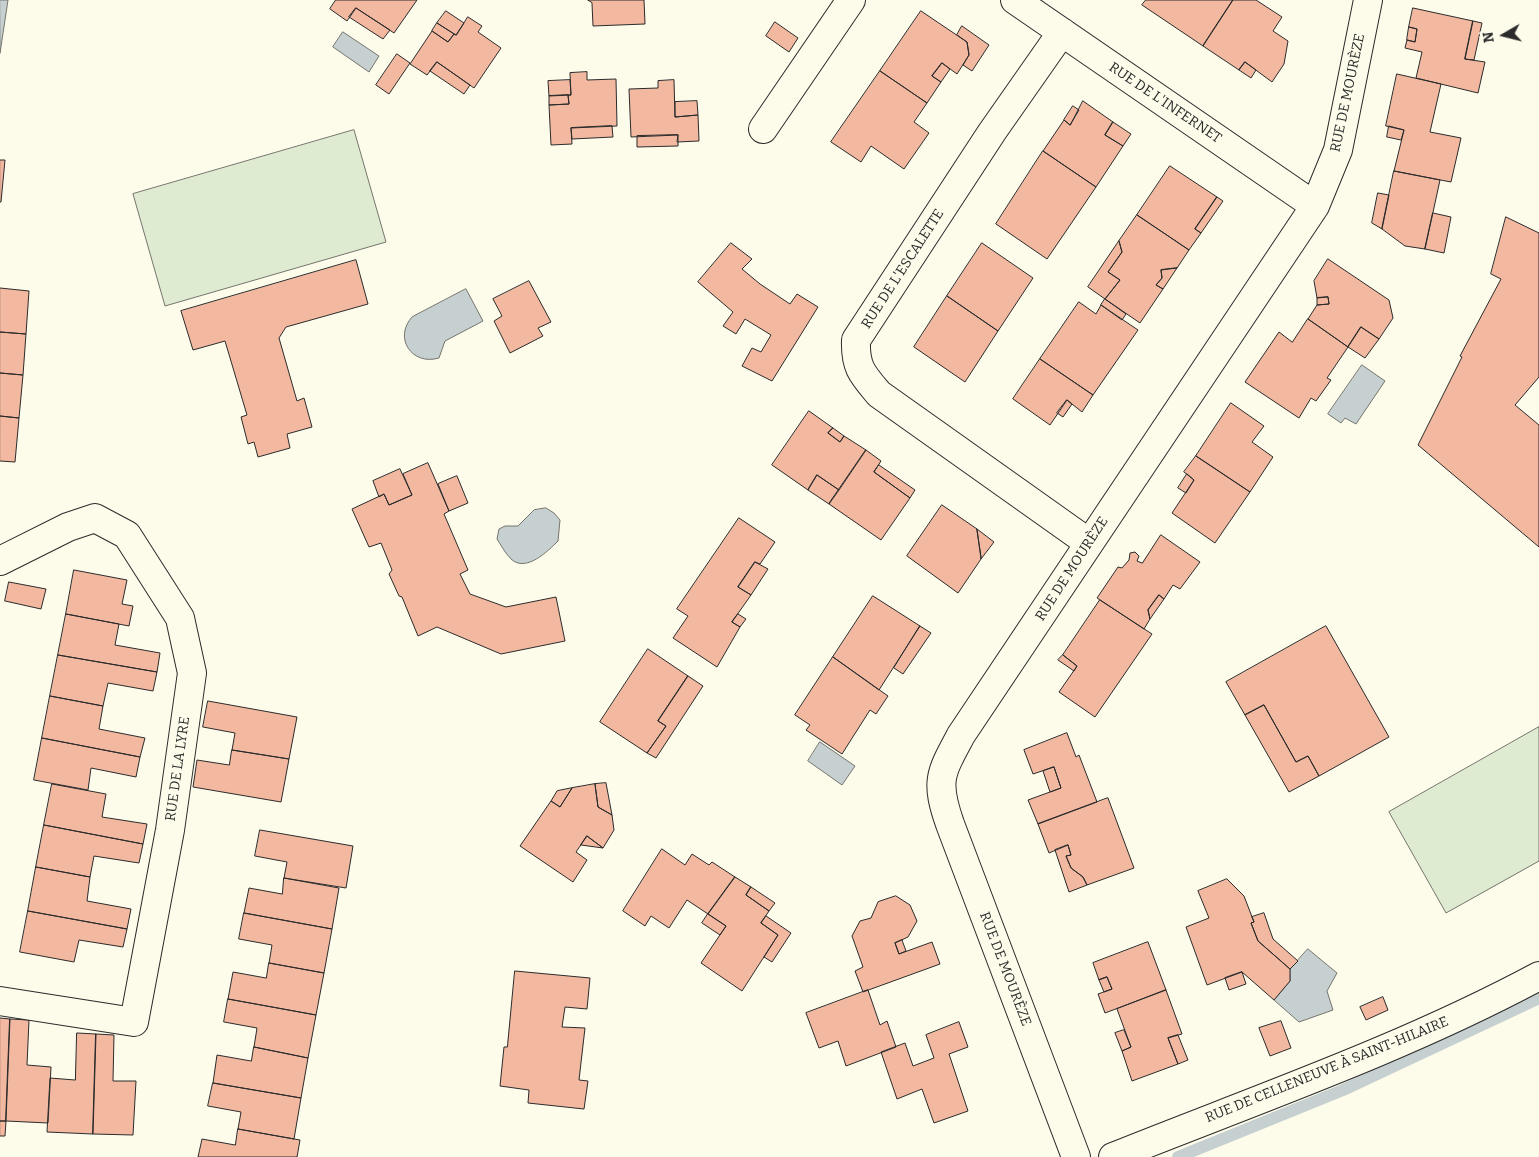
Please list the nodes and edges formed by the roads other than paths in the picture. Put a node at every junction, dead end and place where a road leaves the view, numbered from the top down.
1 (851, 0) edge
2 (1015, 0) edge
3 (1368, 0) edge
4 (1062, 32) junction
5 (763, 129) dead end
6 (1316, 206) junction
7 (1090, 544) junction
8 (0, 562) edge
9 (1539, 976) edge
10 (0, 1001) edge
11 (1076, 1157) edge
12 (1112, 1157) edge

1 - 5 street
2 - 4 street, RUE DE L'INFERNET
3 - 6 street, RUE DE MOURÈZE
4 - 6 street, RUE DE L'INFERNET
4 - 7 street, RUE DE L'ESCALETTE
6 - 7 street, RUE DE MOURÈZE
7 - 11 street, RUE DE MOURÈZE
8 - 10 street, RUE DE LA LYRE
9 - 12 street, RUE DE CELLENEUVE À SAINT-HILAIRE

